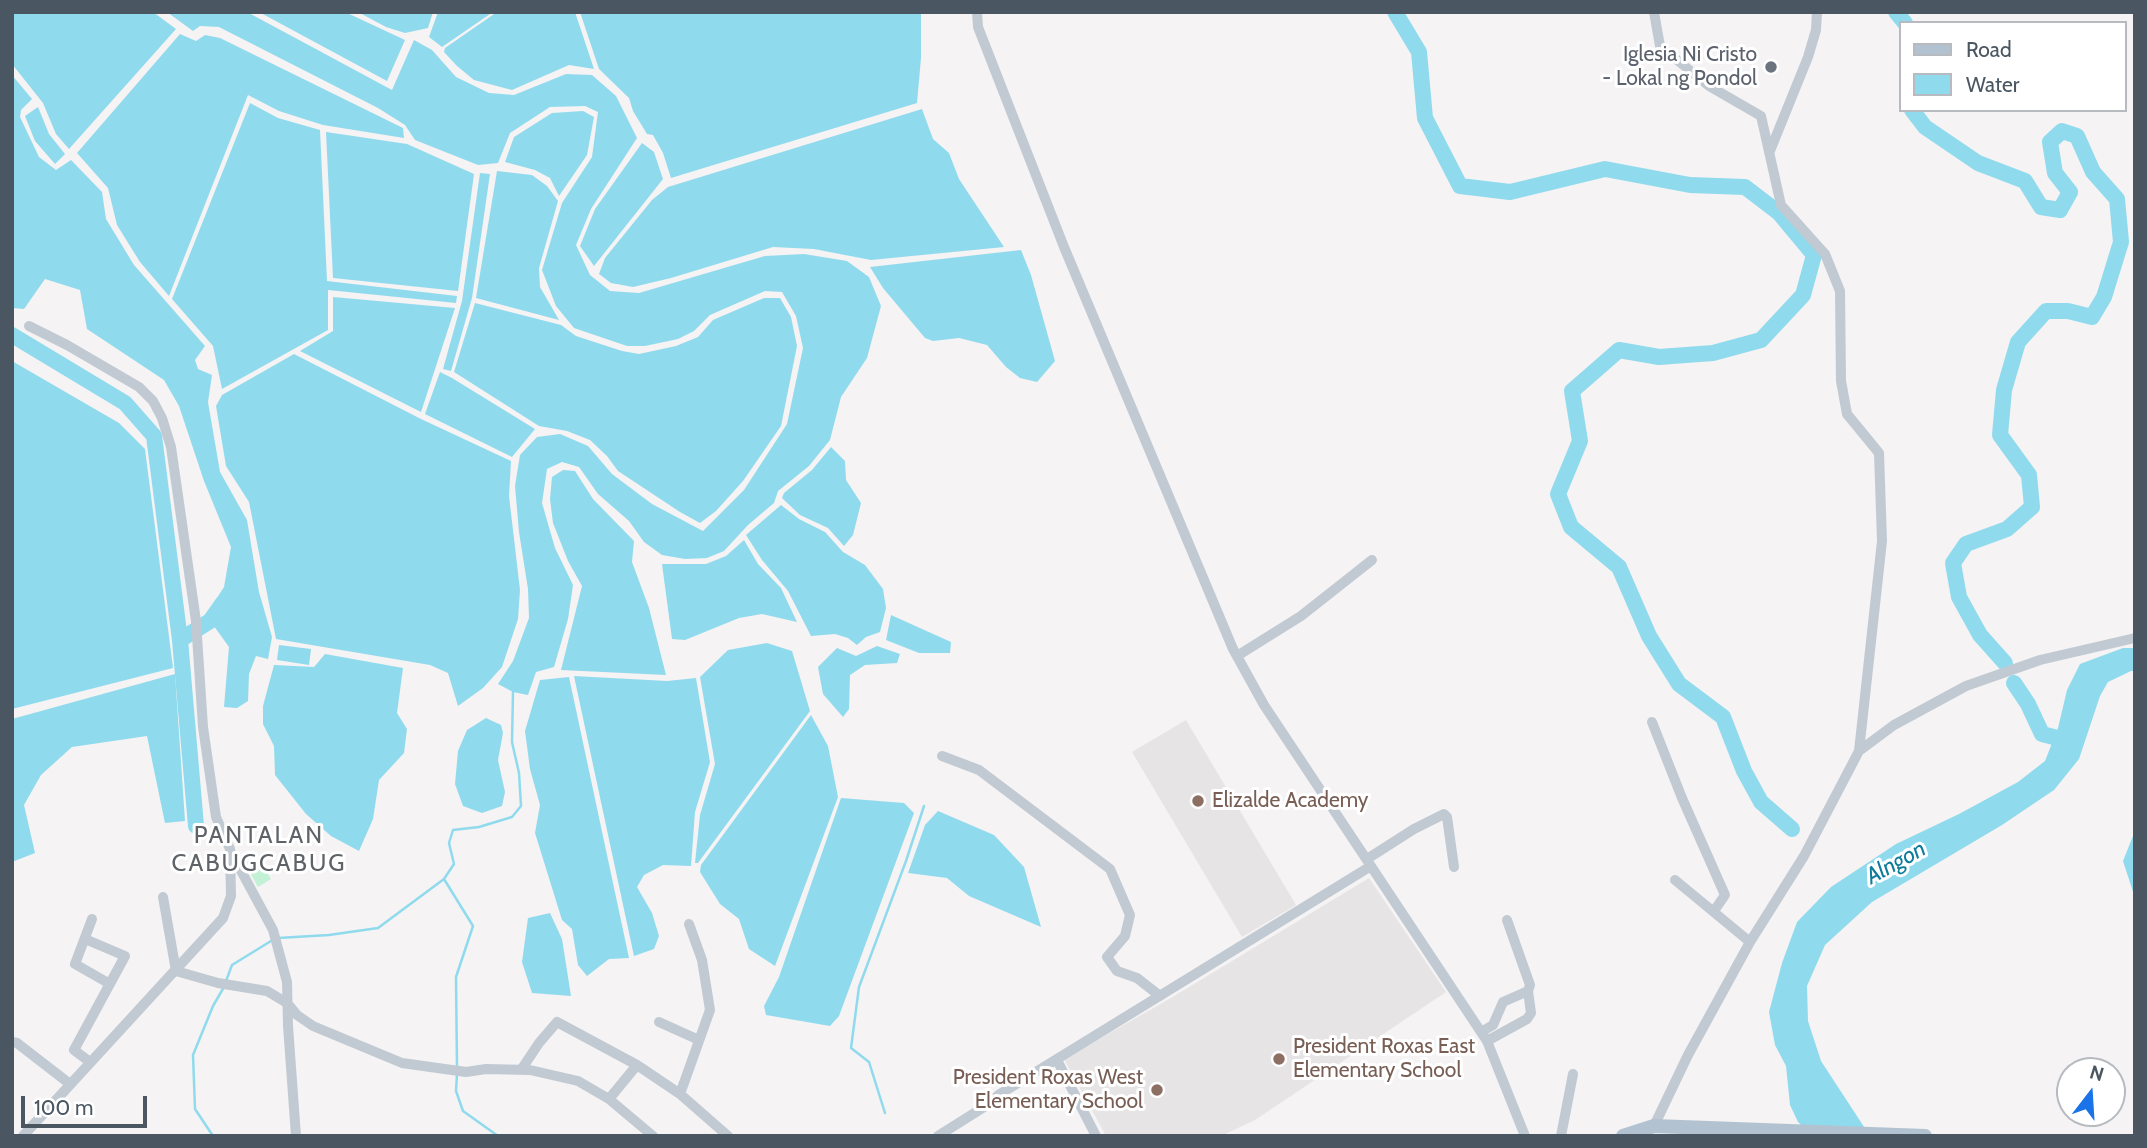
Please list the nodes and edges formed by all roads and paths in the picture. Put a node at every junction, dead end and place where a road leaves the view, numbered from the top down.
1 (977, 12) edge
2 (1654, 12) edge
3 (1817, 12) edge
4 (1770, 151) junction
5 (29, 326) dead end
6 (1372, 560) dead end
7 (2135, 638) edge
8 (1237, 656) junction
9 (1652, 722) dead end
10 (1859, 751) junction
11 (942, 756) dead end
12 (230, 849) junction
13 (1369, 863) junction
14 (1454, 867) dead end
15 (1675, 880) dead end
16 (163, 897) dead end
17 (1714, 911) junction
18 (92, 919) dead end
19 (1507, 920) dead end
20 (689, 924) dead end
21 (85, 939) junction
22 (1750, 942) junction
23 (176, 971) junction
24 (110, 984) junction
25 (1528, 991) junction
26 (1160, 996) junction
27 (287, 1003) junction
28 (659, 1022) dead end
29 (1484, 1037) junction
30 (699, 1040) junction
31 (12, 1042) edge
32 (1057, 1060) junction
33 (90, 1062) junction
34 (637, 1065) junction
35 (521, 1070) junction
36 (1573, 1074) dead end
37 (70, 1084) junction
38 (680, 1094) junction
39 (609, 1099) junction
40 (1654, 1126) junction
41 (23, 1136) edge
42 (296, 1136) edge
43 (653, 1136) edge
44 (728, 1136) edge
45 (939, 1136) edge
46 (1096, 1136) edge
47 (1525, 1136) edge
48 (1561, 1136) edge
49 (1623, 1136) edge
50 (1925, 1136) edge

1 - 8 street
2 - 4 street
3 - 4 street
4 - 10 street
5 - 12 street
6 - 8 street
7 - 10 street
8 - 13 street
9 - 17 street
10 - 22 street
11 - 26 street
12 - 23 street
12 - 27 street
13 - 14 street
13 - 26 street
13 - 29 street
15 - 17 street
16 - 23 street
17 - 22 street
18 - 21 street
19 - 25 street
20 - 30 street
21 - 24 street
21 - 24 street
22 - 40 street
23 - 27 street
23 - 33 street
24 - 33 street
25 - 29 street
25 - 29 street
26 - 32 street
27 - 35 street
27 - 42 street
28 - 30 street
29 - 47 street
30 - 38 street
31 - 37 street
32 - 45 street
32 - 46 street
33 - 37 street
34 - 35 street
34 - 38 street
34 - 39 street
35 - 39 street
36 - 48 street
37 - 41 street
38 - 44 street
39 - 43 street
40 - 49 main road
40 - 50 main road

